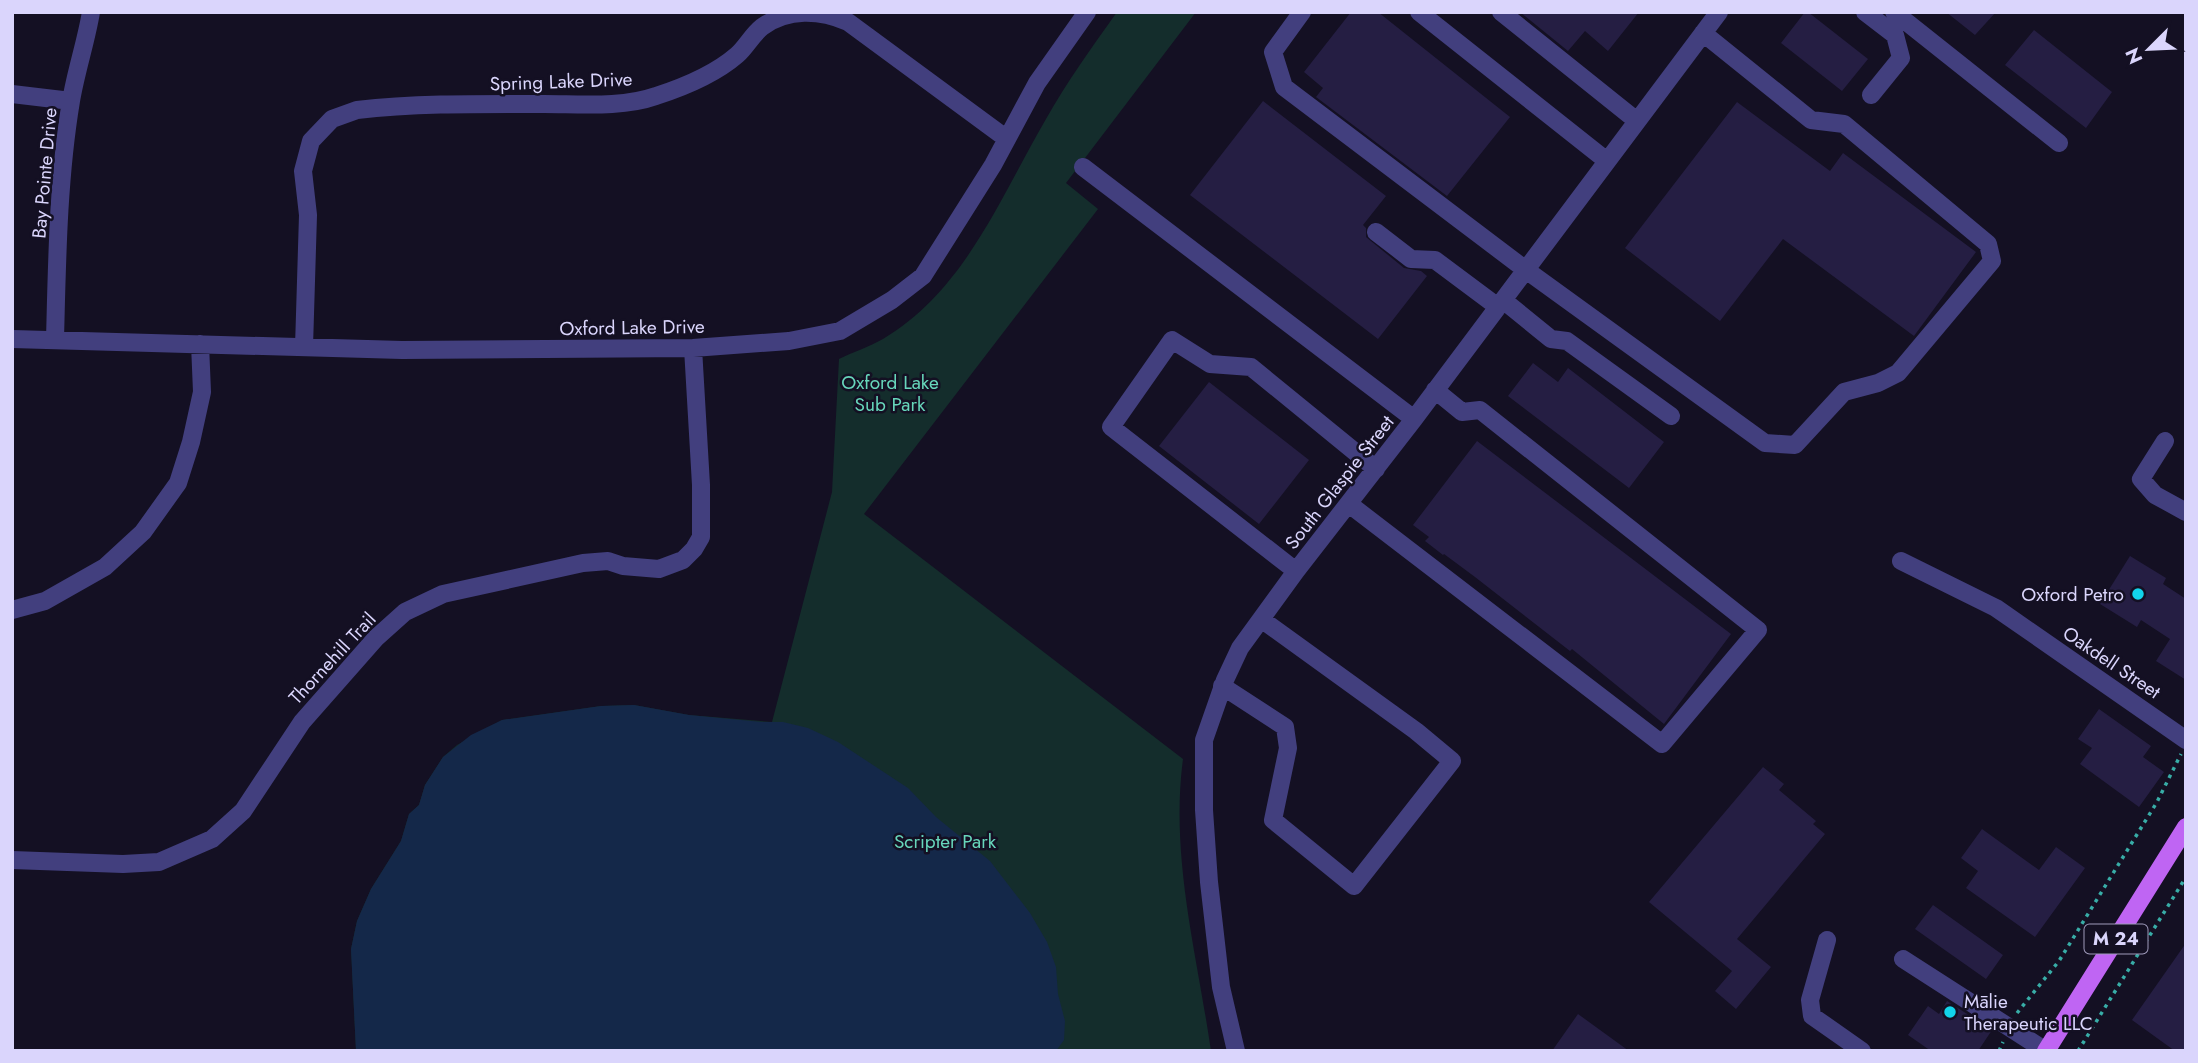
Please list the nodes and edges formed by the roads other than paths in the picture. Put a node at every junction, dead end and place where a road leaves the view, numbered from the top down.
1 (91, 12) edge
2 (1087, 12) edge
3 (1302, 12) edge
4 (1419, 12) edge
5 (1501, 12) edge
6 (1719, 12) edge
7 (1865, 12) edge
8 (1894, 12) edge
9 (1703, 33) junction
10 (12, 94) edge
11 (1871, 96) dead end
12 (71, 100) junction
13 (1637, 121) junction
14 (1007, 139) junction
15 (2059, 143) dead end
16 (1607, 161) junction
17 (1083, 167) dead end
18 (1376, 232) dead end
19 (1526, 270) junction
20 (1501, 304) junction
21 (12, 339) edge
22 (55, 340) junction
23 (200, 344) junction
24 (304, 347) junction
25 (693, 348) junction
26 (1435, 390) junction
27 (1671, 416) dead end
28 (1414, 419) junction
29 (2165, 442) dead end
30 (1376, 469) junction
31 (1349, 504) junction
32 (2186, 512) edge
33 (1901, 561) dead end
34 (1296, 571) junction
35 (12, 610) edge
36 (1261, 619) junction
37 (1222, 687) junction
38 (2186, 740) edge
39 (2186, 827) edge
40 (12, 860) edge
41 (1827, 940) dead end
42 (1903, 959) dead end
43 (1236, 1051) edge
44 (1862, 1051) edge
45 (2046, 1051) edge

1 - 12 street, Bay Pointe Drive
2 - 14 street, Oxford Lake Drive
3 - 19 street
4 - 16 street
5 - 13 street
6 - 9 street, South Glaspie Street
7 - 11 street
8 - 15 street
9 - 13 street, South Glaspie Street
9 - 19 street
10 - 12 street
12 - 22 street, Bay Pointe Drive
13 - 16 street, South Glaspie Street
14 - 24 street, Spring Lake Drive
14 - 25 street, Oxford Lake Drive
16 - 19 street, South Glaspie Street
17 - 28 street
18 - 20 street
19 - 20 street, South Glaspie Street
20 - 26 street, South Glaspie Street
20 - 27 street
21 - 22 street, Oxford Lake Drive
22 - 23 street, Oxford Lake Drive
23 - 24 street, Oxford Lake Drive
23 - 35 street
24 - 25 street, Oxford Lake Drive
25 - 40 street, Thornehill Trail
26 - 28 street, South Glaspie Street
26 - 31 street
28 - 30 street, South Glaspie Street
29 - 32 street
30 - 31 street, South Glaspie Street
30 - 34 street
31 - 34 street, South Glaspie Street
33 - 38 street, Oakdell Street
34 - 36 street, South Glaspie Street
36 - 37 street, South Glaspie Street
36 - 37 street
37 - 43 street, South Glaspie Street
39 - 45 main road, M 24
41 - 44 street
42 - 45 street

